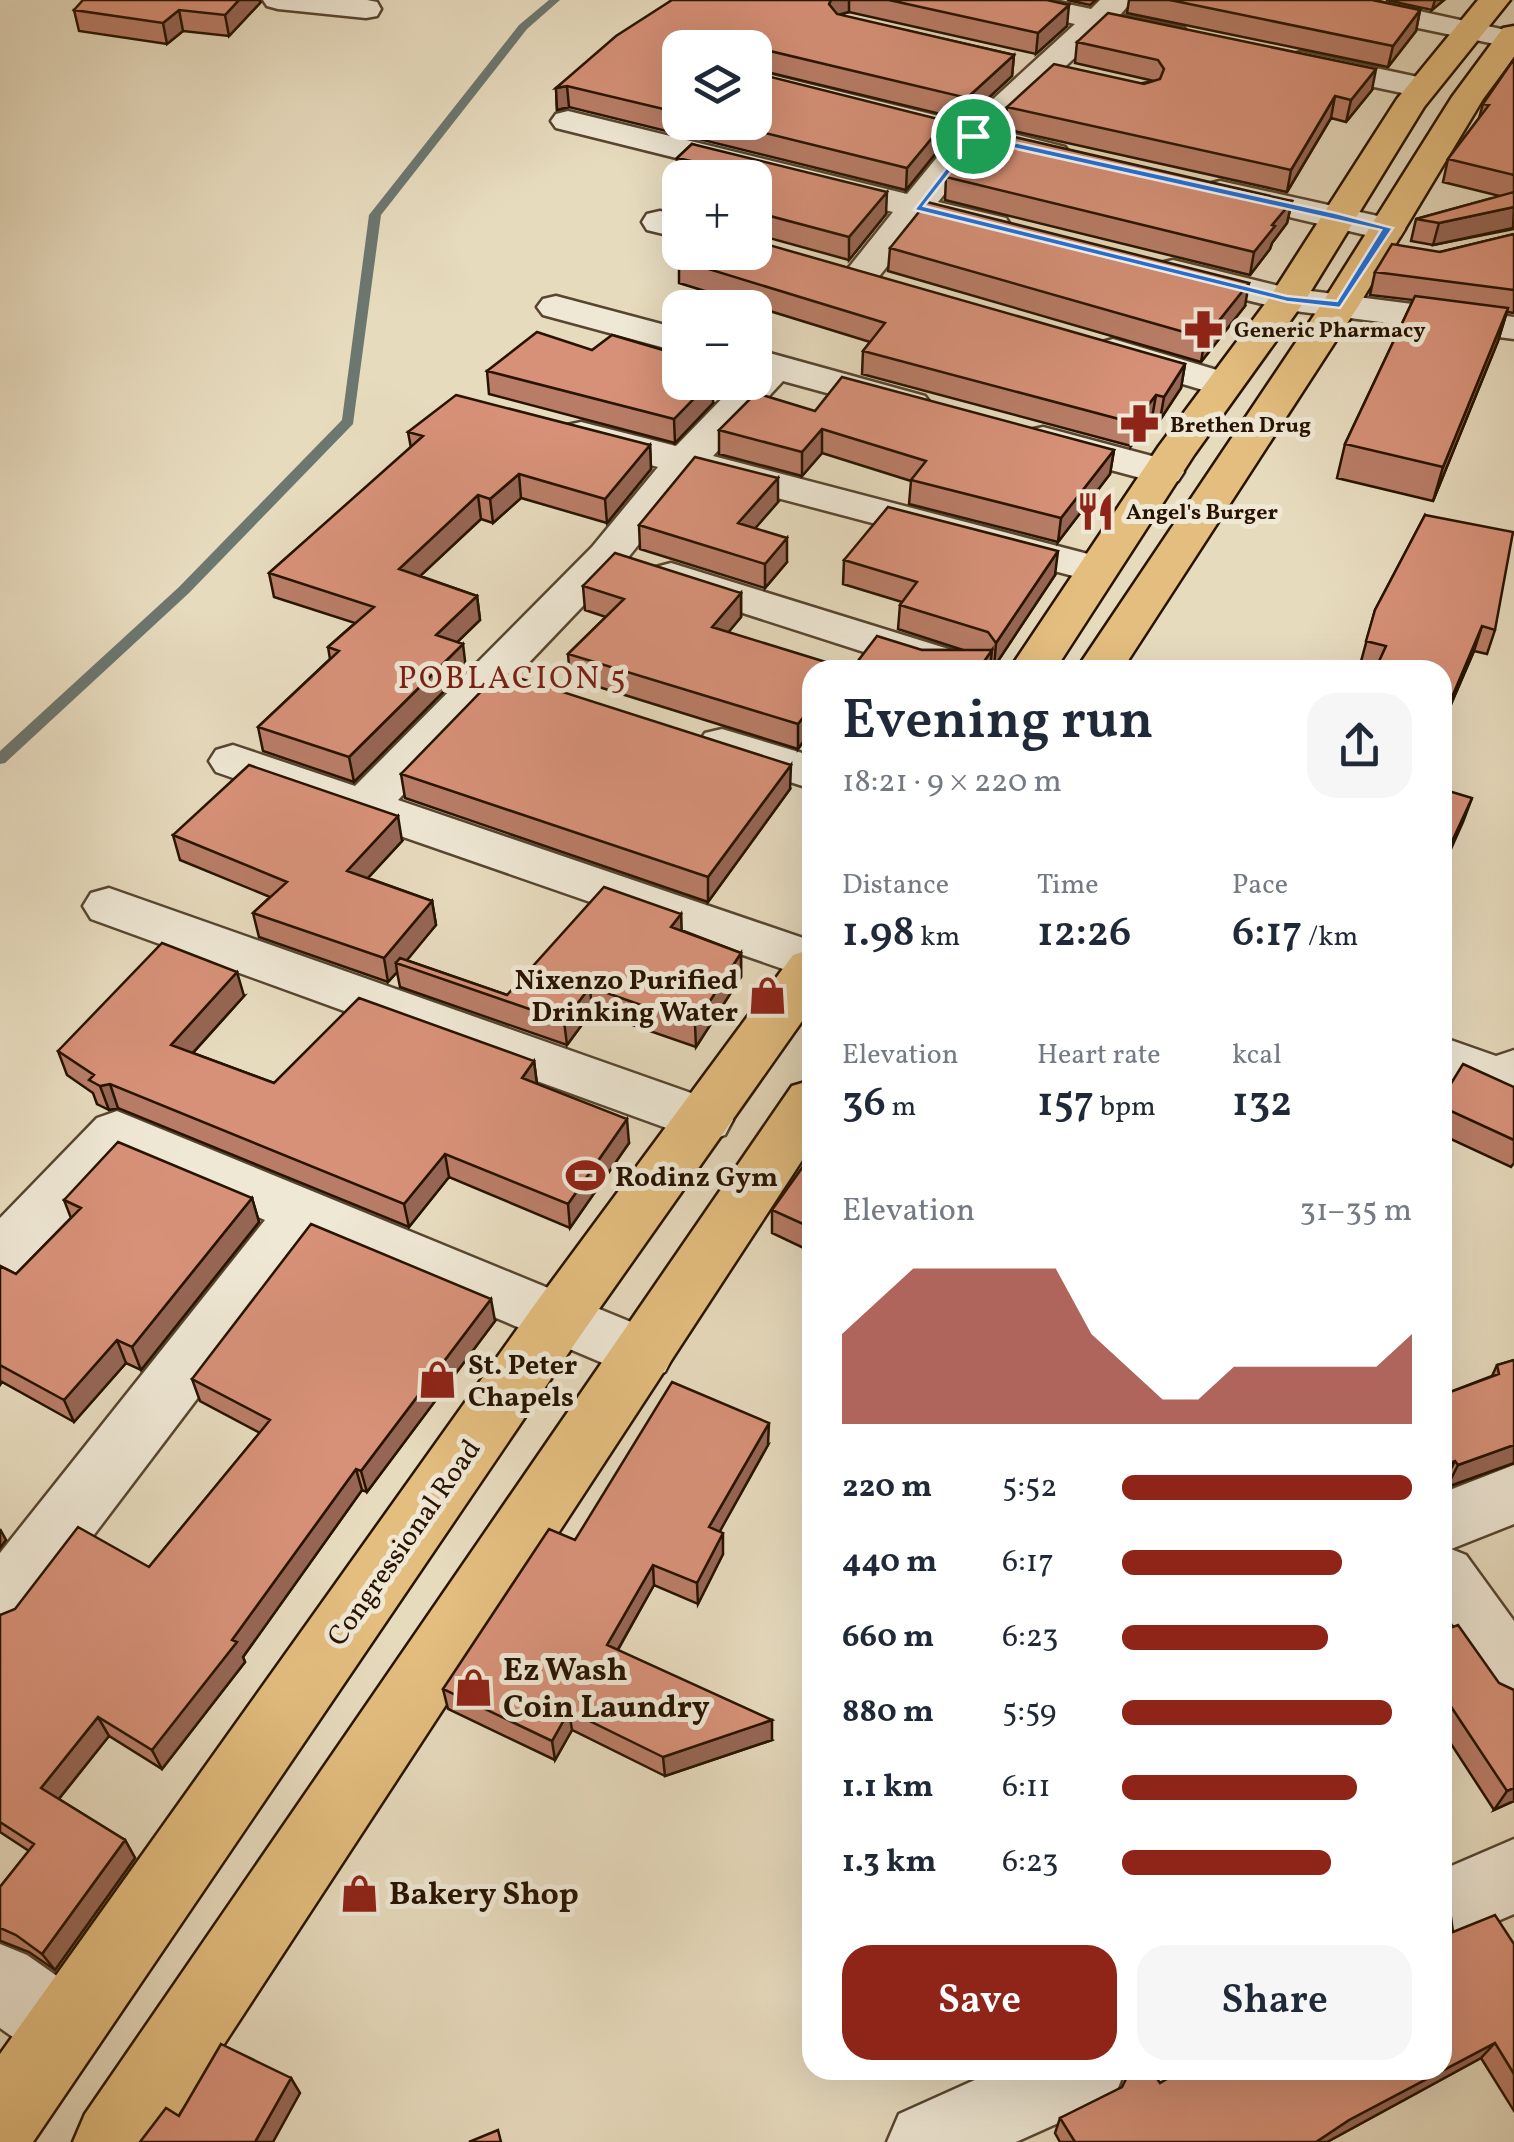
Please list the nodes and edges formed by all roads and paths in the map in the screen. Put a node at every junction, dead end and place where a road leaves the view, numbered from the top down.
1 (1005, 0) edge
2 (1327, 0) edge
3 (1495, 0) edge
4 (300, 1) edge
5 (366, 9) dead end
6 (1109, 10) edge
7 (1464, 30) junction
8 (1512, 38) edge
9 (1194, 40) edge
10 (1270, 56) edge
11 (1010, 62) edge
12 (1046, 71) junction
13 (1084, 79) edge
14 (772, 85) edge
15 (1421, 87) junction
16 (568, 121) dead end
17 (973, 136) junction
18 (1088, 162) edge
19 (1183, 183) edge
20 (918, 208) junction
21 (1336, 216) junction
22 (1029, 235) edge
23 (1390, 245) junction
24 (1140, 262) edge
25 (898, 288) edge
26 (1287, 299) junction
27 (1340, 305) junction
28 (556, 307) dead end
29 (1514, 328) edge
30 (662, 336) edge
31 (1070, 339) edge
32 (772, 366) edge
33 (1223, 384) junction
34 (735, 400) edge
35 (942, 412) edge
36 (552, 426) edge
37 (1016, 432) edge
38 (685, 461) junction
39 (1163, 472) junction
40 (608, 556) junction
41 (1096, 569) junction
42 (936, 660) edge
43 (1038, 660) edge
44 (1106, 660) edge
45 (682, 732) edge
46 (233, 761) dead end
47 (802, 769) edge
48 (366, 804) junction
49 (109, 906) dead end
50 (802, 957) edge
51 (802, 982) edge
52 (1452, 1062) edge
53 (1514, 1071) edge
54 (802, 1115) edge
55 (705, 1120) junction
56 (305, 1212) junction
57 (0, 1257) edge
58 (560, 1318) junction
59 (643, 1354) junction
60 (1514, 1494) edge
61 (1452, 1519) edge
62 (1452, 1590) edge
63 (0, 1605) edge
64 (1514, 1678) edge
65 (1514, 1876) edge
66 (1452, 1904) edge
67 (0, 1982) edge
68 (64, 2027) junction
69 (1064, 2080) edge
70 (0, 2121) edge
71 (113, 2142) edge
72 (927, 2142) edge

1 - 6 street
2 - 7 street
3 - 7 main road
4 - 5 street
6 - 9 street
6 - 12 street
7 - 8 street
7 - 15 main road
8 - 23 main road
10 - 15 street
11 - 12 street
12 - 13 street
12 - 17 street
14 - 17 street
15 - 21 main road
16 - 20 street
17 - 18 street
17 - 20 street
19 - 21 street
20 - 22 street
20 - 25 street
21 - 23 street
21 - 26 main road
23 - 27 main road
24 - 26 street
26 - 27 street
26 - 33 main road
27 - 29 street
27 - 44 main road
28 - 30 street
31 - 33 street
32 - 35 street
33 - 39 main road
34 - 38 street
36 - 38 street
37 - 39 street
38 - 40 street
38 - 41 street
39 - 41 main road
40 - 42 street
40 - 48 street
41 - 43 main road
45 - 47 street
46 - 48 street
48 - 50 street
49 - 55 street
51 - 55 main road, Congressional Road
52 - 53 street
54 - 59 main road
55 - 58 main road, Congressional Road
56 - 57 street
56 - 58 street
56 - 63 street
58 - 59 street
58 - 68 main road, Congressional Road
59 - 71 main road
60 - 61 street
62 - 64 street
65 - 66 street
67 - 68 street
68 - 70 main road, Congressional Road
69 - 72 street

